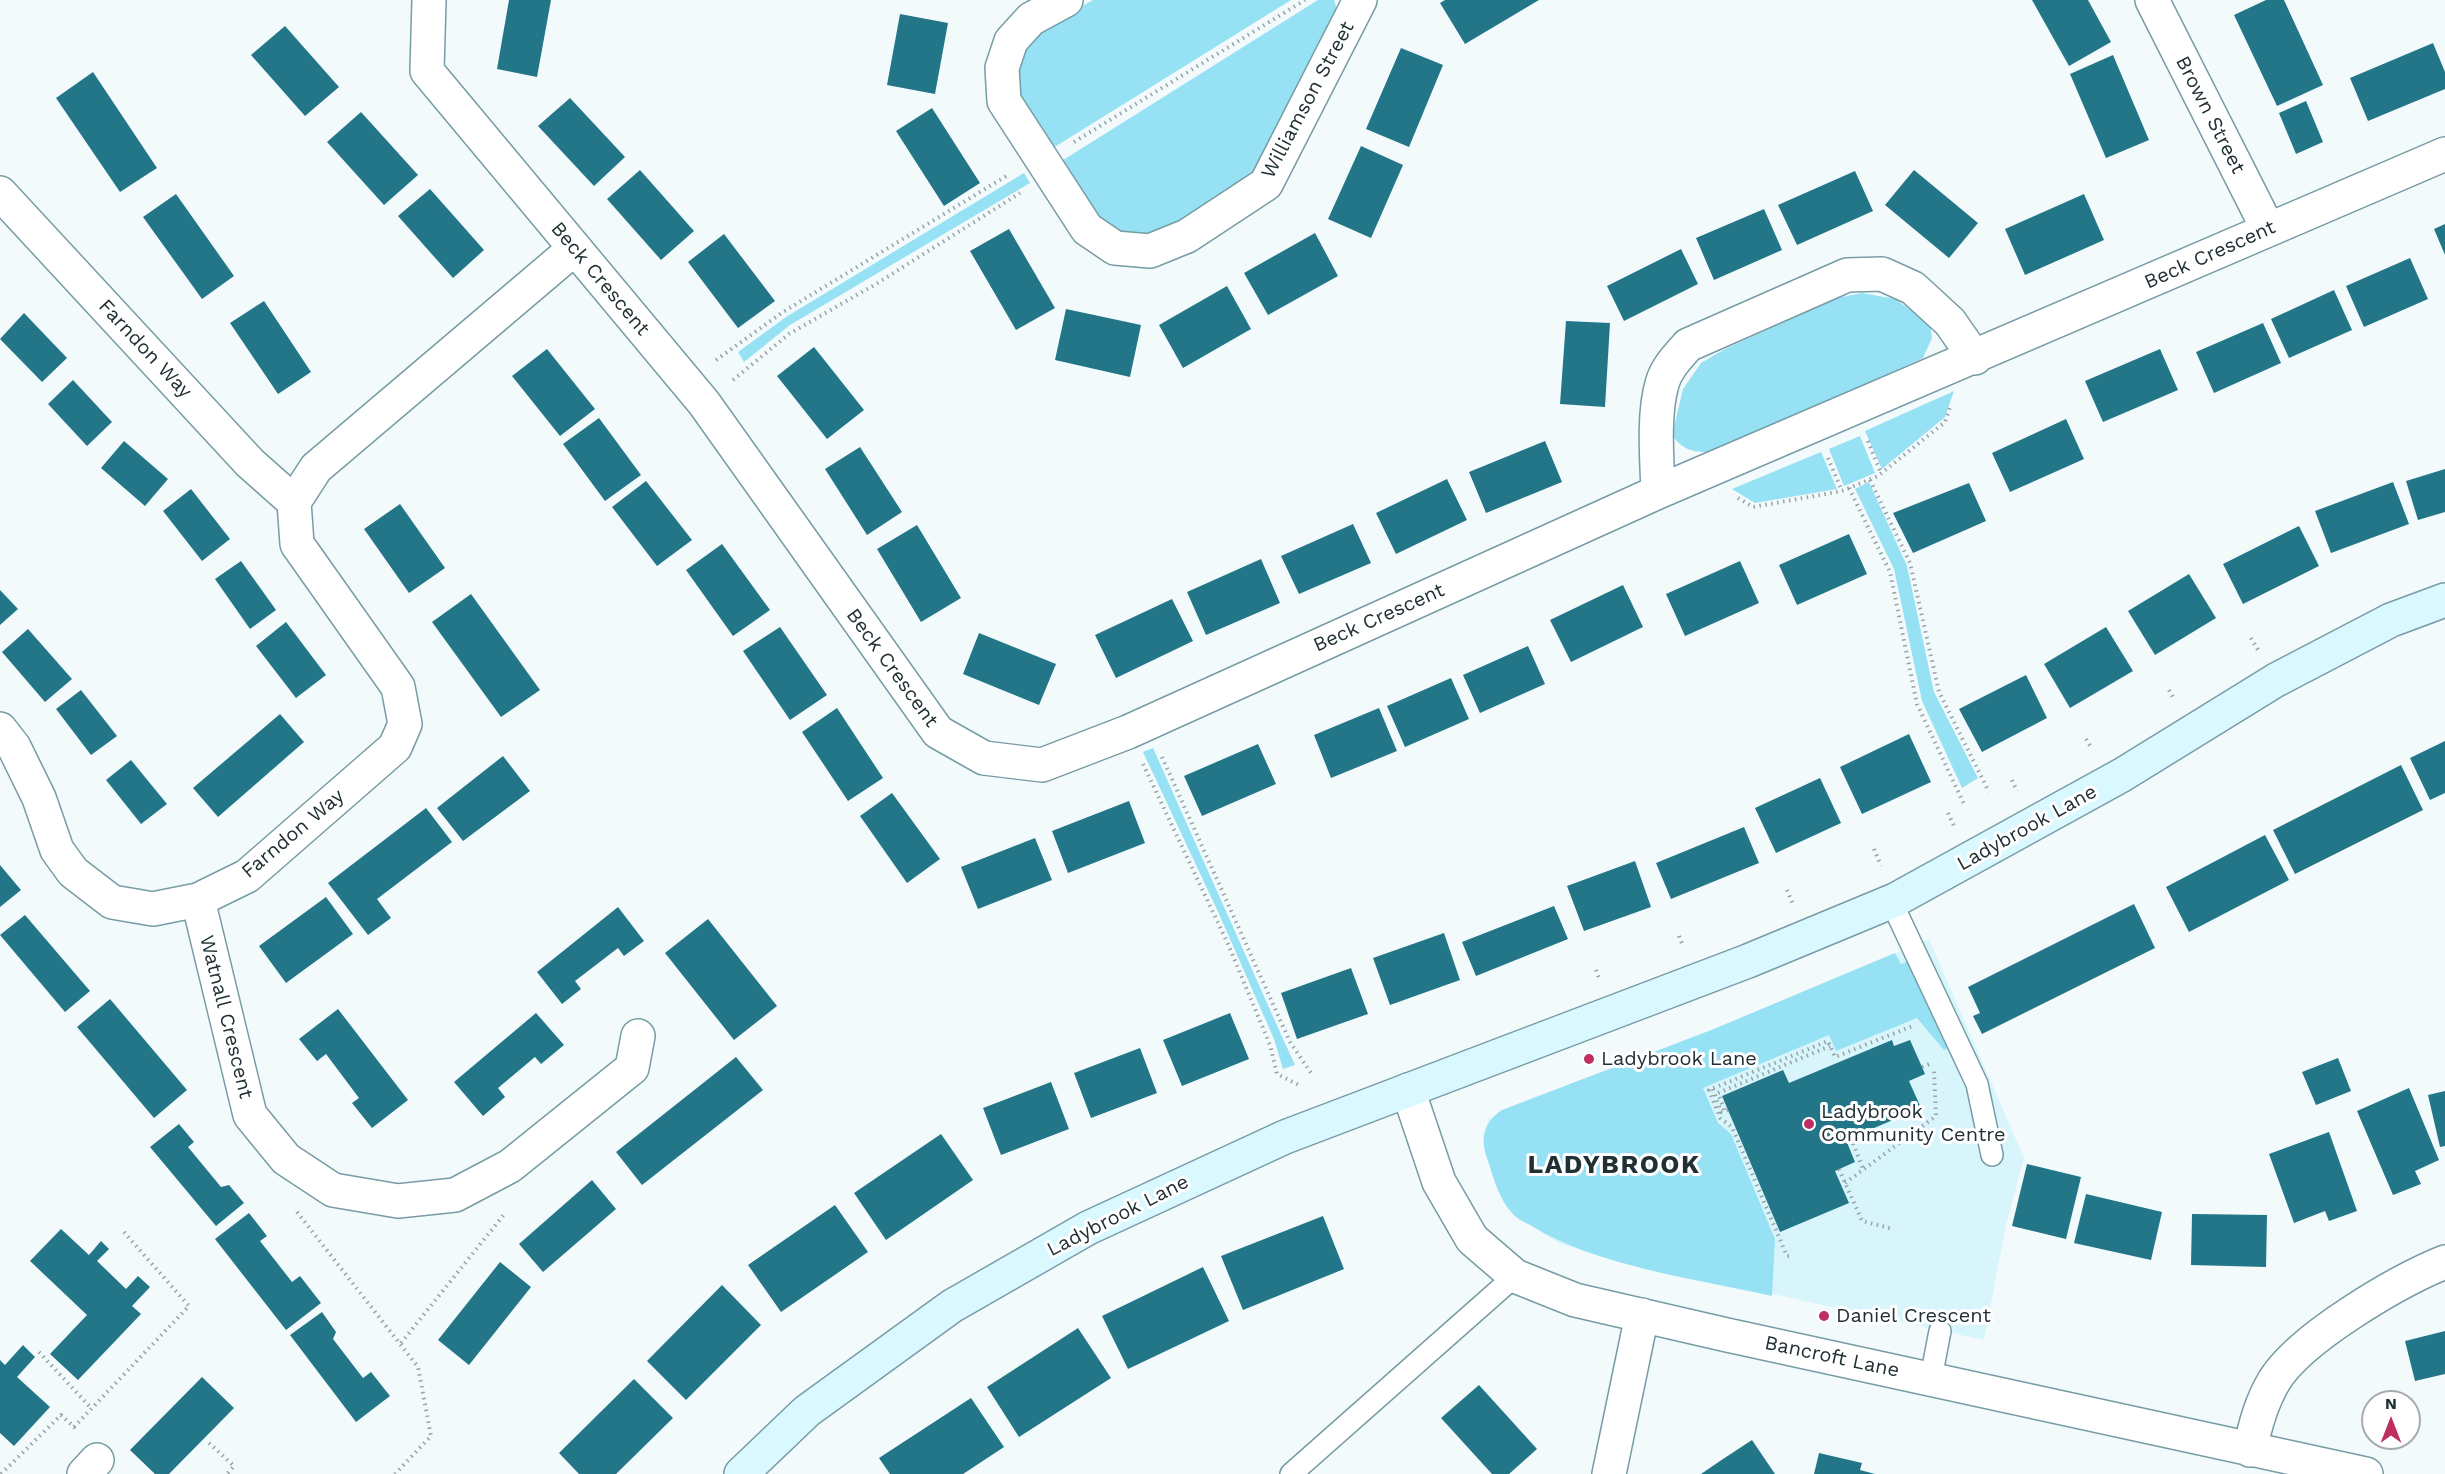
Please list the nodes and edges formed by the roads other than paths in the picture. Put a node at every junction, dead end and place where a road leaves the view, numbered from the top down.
1 (429, 0) edge
2 (1066, 0) edge
3 (1360, 0) edge
4 (2152, 0) edge
5 (2445, 154) edge
6 (0, 193) edge
7 (2268, 229) junction
8 (574, 249) junction
9 (1971, 360) junction
10 (1658, 492) junction
11 (294, 502) junction
12 (2445, 600) edge
13 (0, 729) edge
14 (198, 900) junction
15 (1891, 901) junction
16 (638, 1036) dead end
17 (1408, 1090) junction
18 (1992, 1155) dead end
19 (2445, 1262) edge
20 (1515, 1276) junction
21 (1642, 1315) junction
22 (1940, 1331) dead end
23 (1931, 1378) junction
24 (2250, 1450) junction
25 (741, 1474) edge
26 (1291, 1474) edge
27 (1609, 1474) edge
28 (2366, 1474) edge

1 - 8 street, Beck Crescent
2 - 3 street, Williamson Street
4 - 7 street, Brown Street
5 - 7 street, Beck Crescent
6 - 11 street, Farndon Way
7 - 9 street, Beck Crescent
8 - 10 street, Beck Crescent
8 - 11 street
9 - 10 street, Beck Crescent
9 - 10 street
11 - 14 street, Farndon Way
12 - 15 street, Ladybrook Lane
13 - 14 street, Farndon Way
14 - 16 street, Watnall Crescent
15 - 17 street, Ladybrook Lane
15 - 18 lane
17 - 20 street, Bancroft Lane
17 - 25 street, Ladybrook Lane
19 - 24 street
20 - 21 street, Bancroft Lane
20 - 26 lane
21 - 23 street, Bancroft Lane
21 - 27 street
22 - 23 lane
23 - 24 street, Bancroft Lane
24 - 28 street, Bancroft Lane

